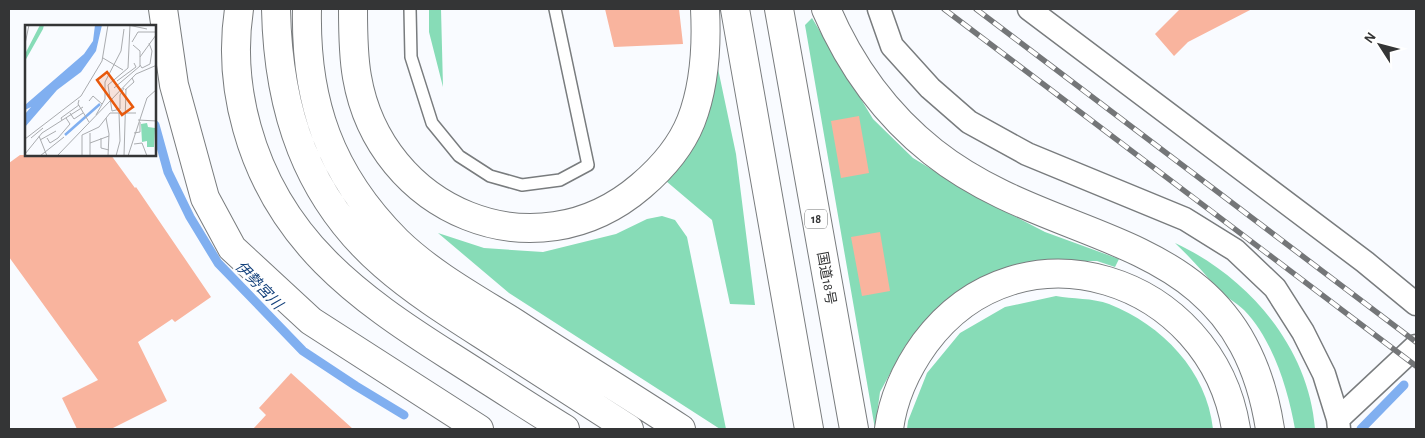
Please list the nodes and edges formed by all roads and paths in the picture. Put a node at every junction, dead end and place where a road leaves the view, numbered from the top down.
1 (163, 9) edge
2 (239, 9) edge
3 (276, 9) edge
4 (307, 9) edge
5 (353, 9) edge
6 (410, 9) edge
7 (555, 9) edge
8 (705, 9) edge
9 (735, 9) edge
10 (779, 9) edge
11 (826, 9) edge
12 (879, 9) edge
13 (1029, 9) edge
14 (1416, 304) edge
15 (1416, 346) edge
16 (1338, 424) edge
17 (674, 425) edge
18 (479, 429) edge
19 (564, 429) edge
20 (629, 429) edge
21 (809, 429) edge
22 (854, 429) edge
23 (890, 429) edge
24 (1236, 429) edge
25 (1270, 429) edge

1 - 18 main road
2 - 19 main road
3 - 20 main road
4 - 17 main road
5 - 8 main road
6 - 7 lane
9 - 21 main road
10 - 22 main road, 国道18号 / 18
11 - 25 main road
12 - 16 street
13 - 14 street
15 - 16 street
23 - 24 main road

